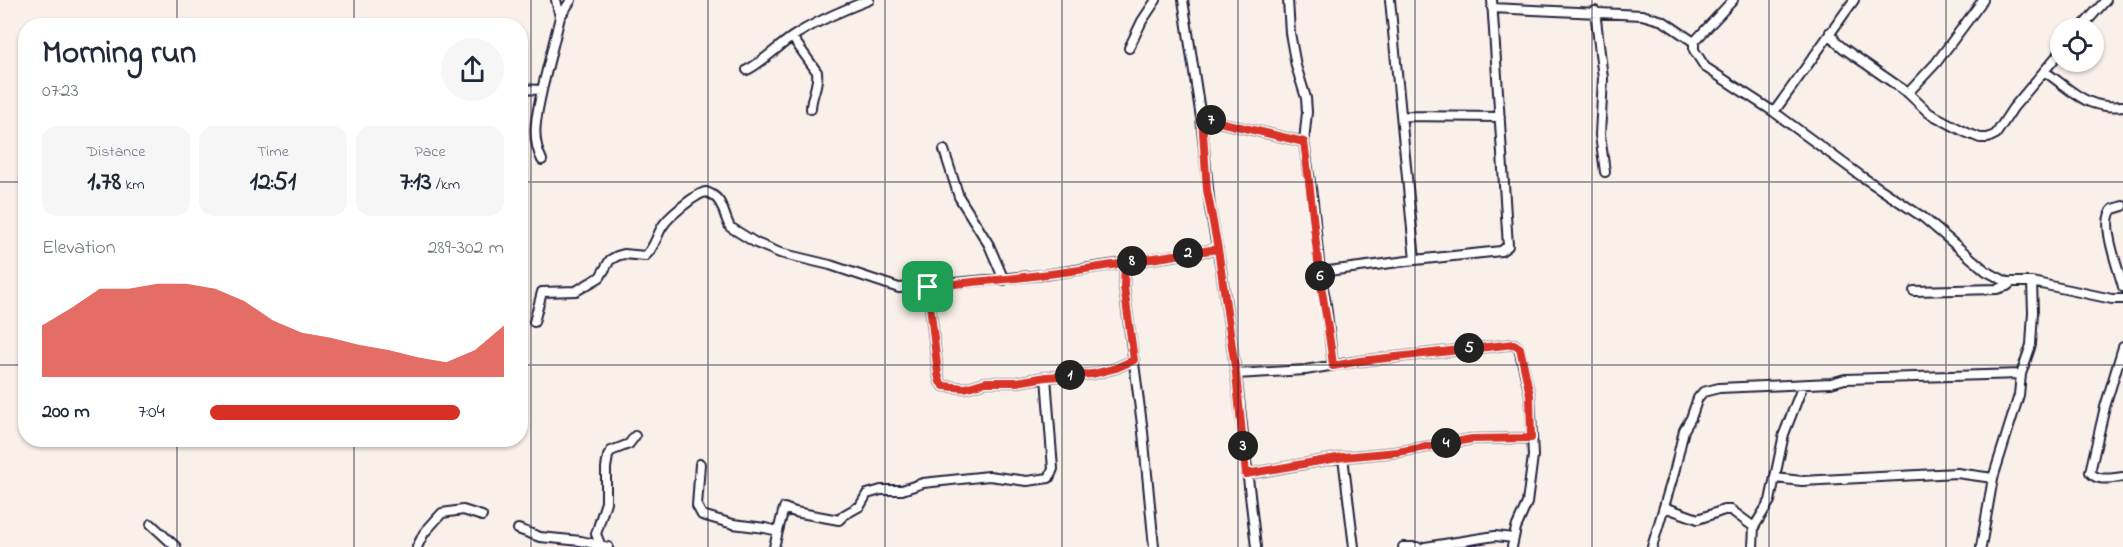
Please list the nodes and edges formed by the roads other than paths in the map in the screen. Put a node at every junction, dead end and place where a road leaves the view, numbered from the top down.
1 (556, 0) edge
2 (571, 0) edge
3 (869, 0) edge
4 (1155, 0) edge
5 (1183, 0) edge
6 (1288, 0) edge
7 (1390, 0) edge
8 (1733, 0) edge
9 (1854, 0) edge
10 (1983, 0) edge
11 (2106, 0) edge
12 (1492, 4) edge
13 (1595, 11) junction
14 (560, 17) junction
15 (2090, 18) edge
16 (1830, 32) junction
17 (792, 37) junction
18 (1825, 41) junction
19 (1694, 42) junction
20 (1836, 42) junction
21 (1129, 48) dead end
22 (2050, 63) edge
23 (747, 70) dead end
24 (2044, 70) junction
25 (528, 89) edge
26 (542, 90) junction
27 (1908, 93) junction
28 (2123, 106) edge
29 (811, 109) dead end
30 (1774, 112) junction
31 (1402, 116) junction
32 (1500, 117) junction
33 (1202, 118) junction
34 (1304, 142) junction
35 (944, 150) dead end
36 (542, 160) dead end
37 (1605, 172) dead end
38 (2123, 206) edge
39 (1218, 249) junction
40 (1415, 260) junction
41 (1125, 262) junction
42 (1320, 272) junction
43 (1004, 280) junction
44 (2012, 282) junction
45 (2032, 282) junction
46 (2123, 286) edge
47 (928, 287) junction
48 (1914, 291) dead end
49 (2123, 299) edge
50 (534, 322) dead end
51 (2123, 347) edge
52 (1134, 360) junction
53 (1333, 366) junction
54 (1236, 374) junction
55 (2021, 374) junction
56 (1046, 377) junction
57 (1803, 384) junction
58 (635, 436) dead end
59 (1531, 438) junction
60 (1343, 457) junction
61 (700, 464) dead end
62 (1246, 474) junction
63 (2123, 477) edge
64 (1774, 478) junction
65 (1992, 478) junction
66 (1664, 507) junction
67 (482, 516) dead end
68 (151, 524) dead end
69 (1754, 527) junction
70 (518, 529) dead end
71 (778, 531) junction
72 (1514, 538) junction
73 (604, 545) edge
74 (176, 547) edge
75 (417, 547) edge
76 (774, 547) edge
77 (1154, 547) edge
78 (1256, 547) edge
79 (1354, 547) edge
80 (1403, 547) edge
81 (1417, 547) edge
82 (1425, 547) edge
83 (1512, 547) edge
84 (1652, 547) edge
85 (1753, 547) edge
86 (1981, 547) edge

1 - 14 street
2 - 14 street
3 - 17 street
4 - 21 street
5 - 33 street
6 - 34 street
7 - 31 street
8 - 19 street
9 - 16 street
10 - 27 street
11 - 15 street
12 - 13 street
12 - 32 street
13 - 19 street
13 - 37 street
14 - 26 street
16 - 18 street
16 - 20 street
17 - 23 street
17 - 29 street
18 - 20 street
18 - 30 street
19 - 30 street
20 - 27 street
22 - 24 street
24 - 27 street
24 - 28 street
25 - 26 street
26 - 36 street
30 - 44 street
31 - 32 street
31 - 40 street
32 - 40 street
33 - 34 street
33 - 39 street
34 - 42 street
35 - 43 street
38 - 46 street
39 - 41 street
39 - 54 street
40 - 42 street
41 - 43 street
41 - 52 street
42 - 53 street
43 - 47 street
44 - 45 street
44 - 48 street
45 - 49 street
45 - 55 street
47 - 50 street
47 - 56 street
51 - 63 street
52 - 56 street
52 - 77 street
53 - 54 street
53 - 59 street
54 - 62 street
55 - 57 street
55 - 65 street
56 - 71 street
57 - 64 street
57 - 66 street
58 - 73 street
59 - 60 street
59 - 72 street
60 - 62 street
60 - 79 street
61 - 71 street
62 - 78 street
64 - 65 street
64 - 69 street
65 - 86 street
66 - 69 street
66 - 84 street
67 - 75 street
68 - 74 street
69 - 85 street
70 - 73 street
71 - 76 street
72 - 82 street
72 - 83 street
80 - 81 street

